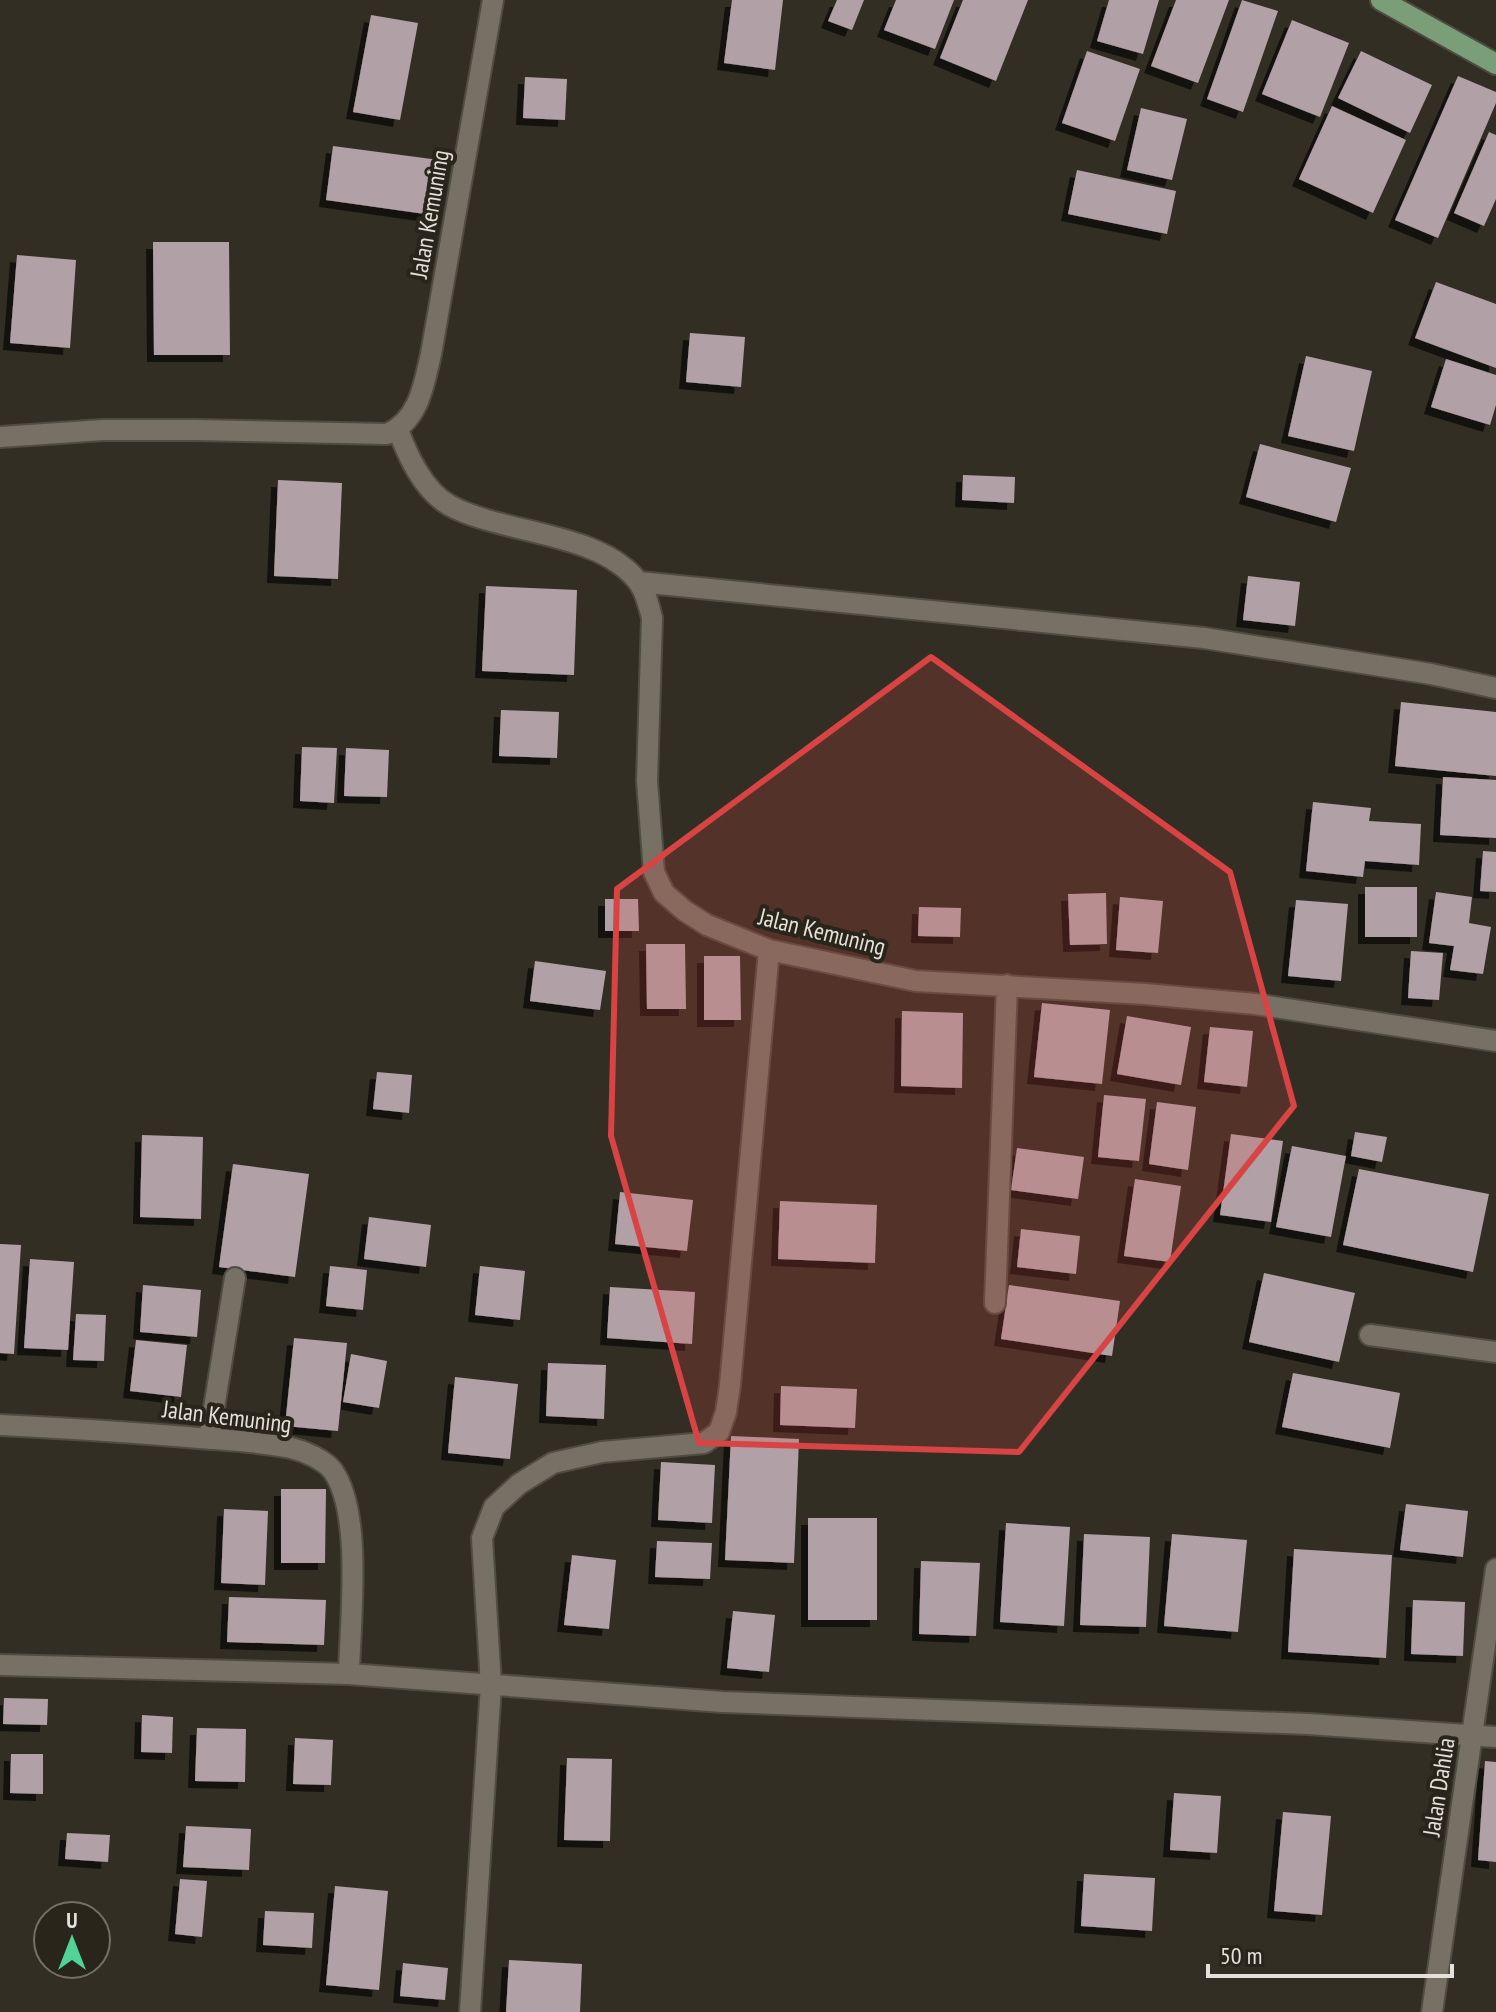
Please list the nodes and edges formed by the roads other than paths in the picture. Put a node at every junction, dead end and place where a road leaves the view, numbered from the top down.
1 (493, 0) edge
2 (1381, 0) edge
3 (1496, 64) edge
4 (398, 430) junction
5 (0, 437) edge
6 (639, 582) junction
7 (1496, 688) edge
8 (769, 950) junction
9 (1007, 985) junction
10 (1496, 1041) edge
11 (235, 1278) dead end
12 (995, 1303) dead end
13 (1370, 1335) dead end
14 (1496, 1352) edge
15 (0, 1425) edge
16 (209, 1439) junction
17 (1496, 1569) edge
18 (0, 1665) edge
19 (349, 1674) junction
20 (491, 1685) junction
21 (1473, 1735) junction
22 (1496, 1737) edge
23 (470, 2012) edge
24 (1432, 2012) edge

1 - 4 street, Jalan Kemuning
2 - 3 main road
4 - 5 street
4 - 6 street
6 - 7 street
6 - 8 street, Jalan Kemuning
8 - 9 street, Jalan Kemuning
8 - 20 street
9 - 10 street, Jalan Kemuning
9 - 12 street
11 - 16 street
13 - 14 street
15 - 16 street, Jalan Kemuning
16 - 19 street, Jalan Kemuning
17 - 21 street, Jalan Dahlia
18 - 19 street
19 - 20 street
20 - 21 street
20 - 23 street
21 - 22 street
21 - 24 street, Jalan Dahlia

